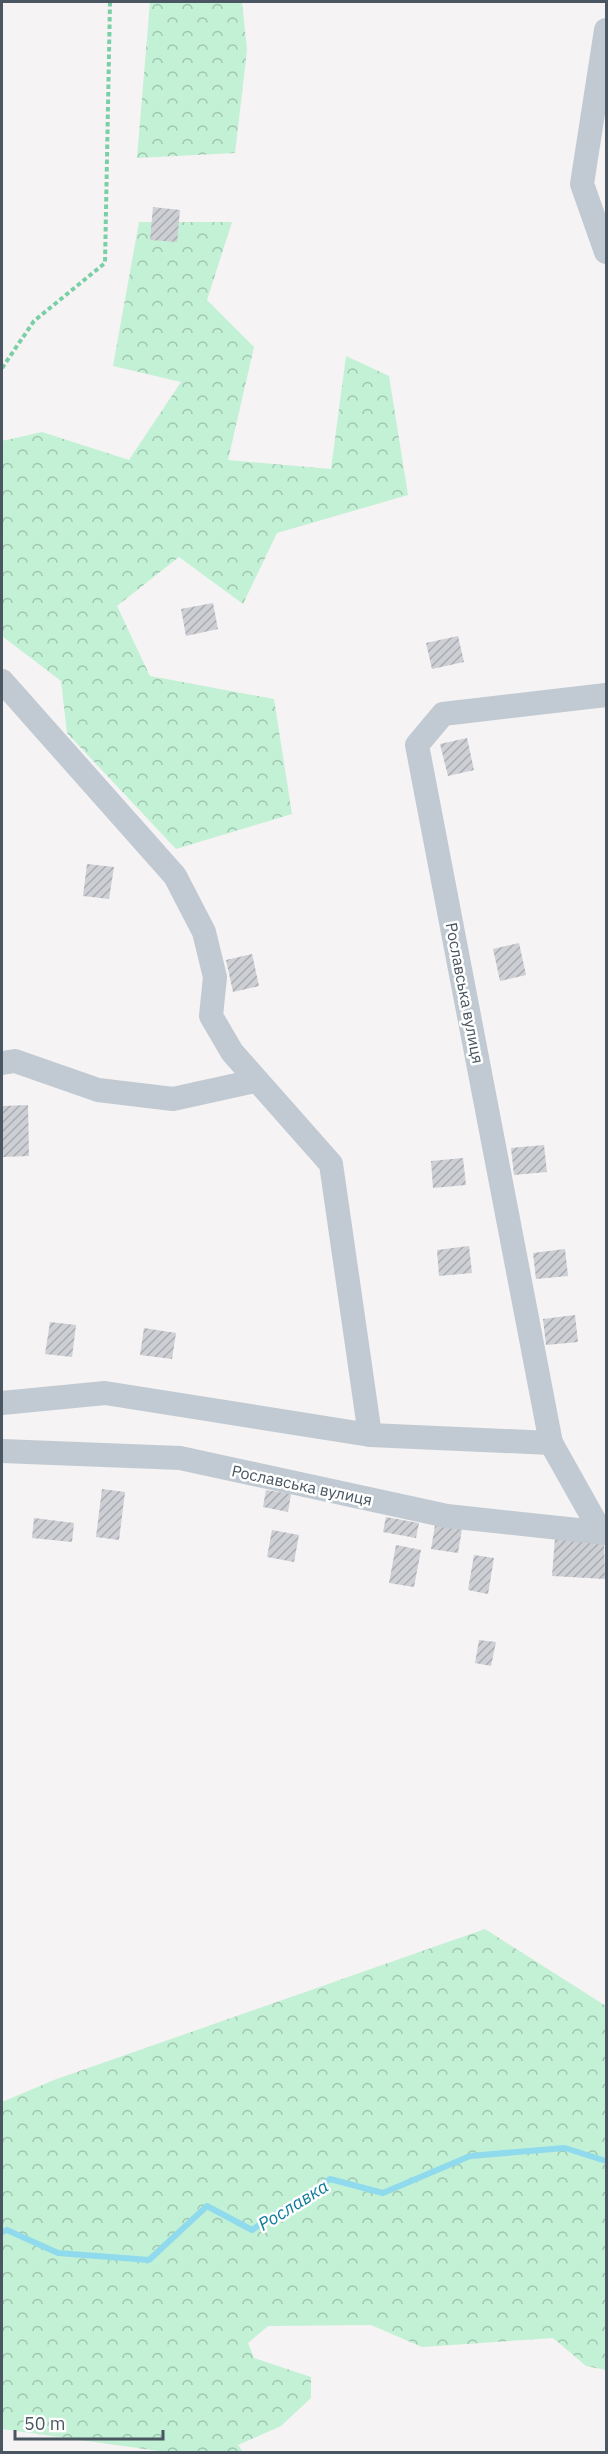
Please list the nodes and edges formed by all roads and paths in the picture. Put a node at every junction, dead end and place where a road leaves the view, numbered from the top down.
1 (110, 2) edge
2 (606, 30) edge
3 (606, 252) edge
4 (2, 368) edge
5 (2, 681) edge
6 (606, 694) edge
7 (2, 1063) edge
8 (255, 1081) junction
9 (2, 1403) edge
10 (370, 1435) junction
11 (551, 1443) junction
12 (2, 1451) edge
13 (604, 1533) edge

1 - 4 path
2 - 3 street
5 - 8 street
6 - 11 street, Рославська вулиця
7 - 8 street
8 - 10 street
9 - 10 street
10 - 11 street
11 - 13 street, Рославська вулиця
12 - 13 street, Рославська вулиця

